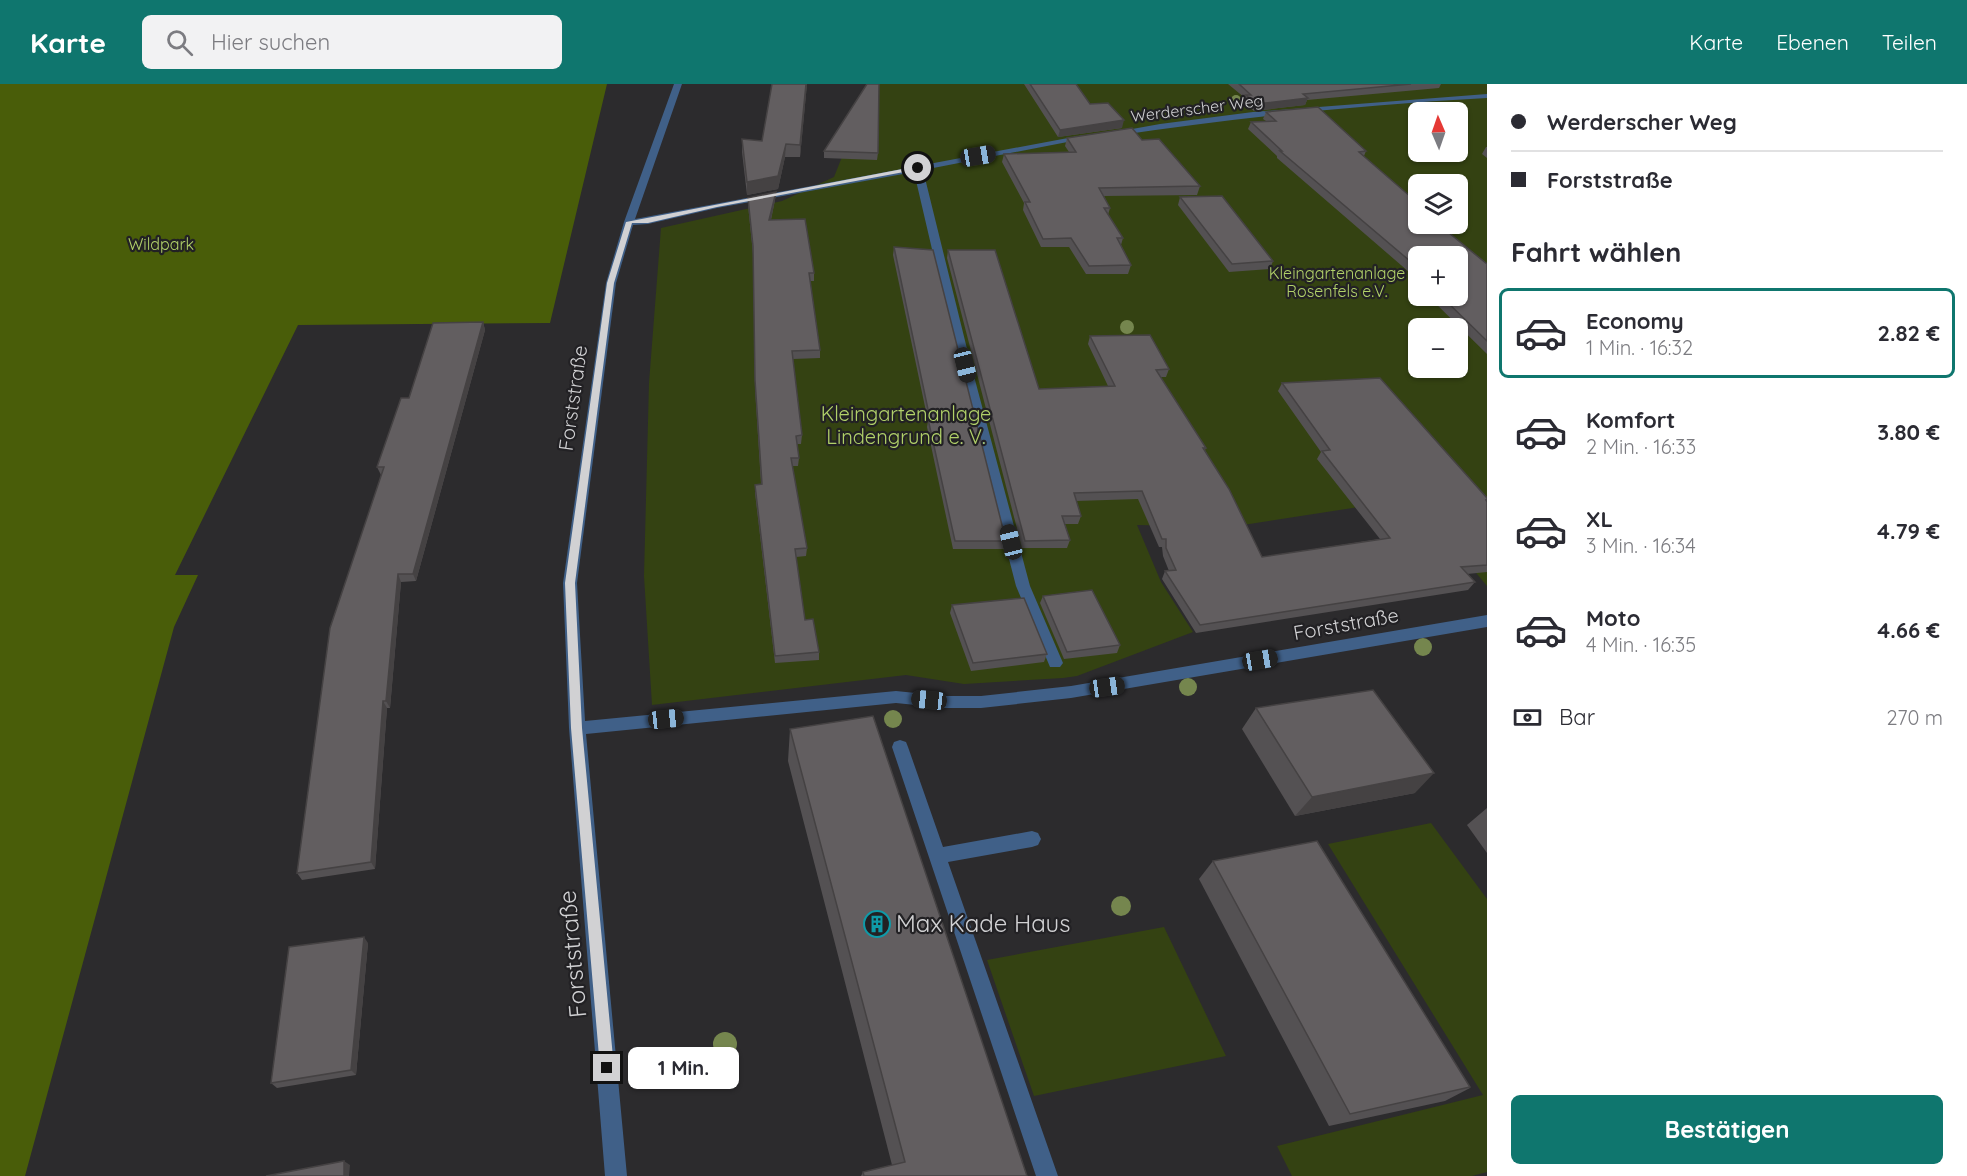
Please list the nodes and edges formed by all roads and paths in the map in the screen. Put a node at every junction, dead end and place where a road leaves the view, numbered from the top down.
1 (678, 84) edge
2 (1487, 96) edge
3 (1105, 135) edge
4 (1093, 137) edge
5 (918, 168) junction
6 (629, 222) junction
7 (1487, 621) edge
8 (1055, 663) dead end
9 (577, 728) junction
10 (900, 747) dead end
11 (1032, 839) dead end
12 (938, 856) junction
13 (616, 1176) edge
14 (1047, 1176) edge

1 - 6 street, Forststraße
2 - 3 street, Werderscher Weg
4 - 5 street
5 - 6 street
5 - 8 street
6 - 9 street, Forststraße
7 - 9 street, Forststraße
9 - 13 street, Forststraße
10 - 12 street
11 - 12 street
12 - 14 street

